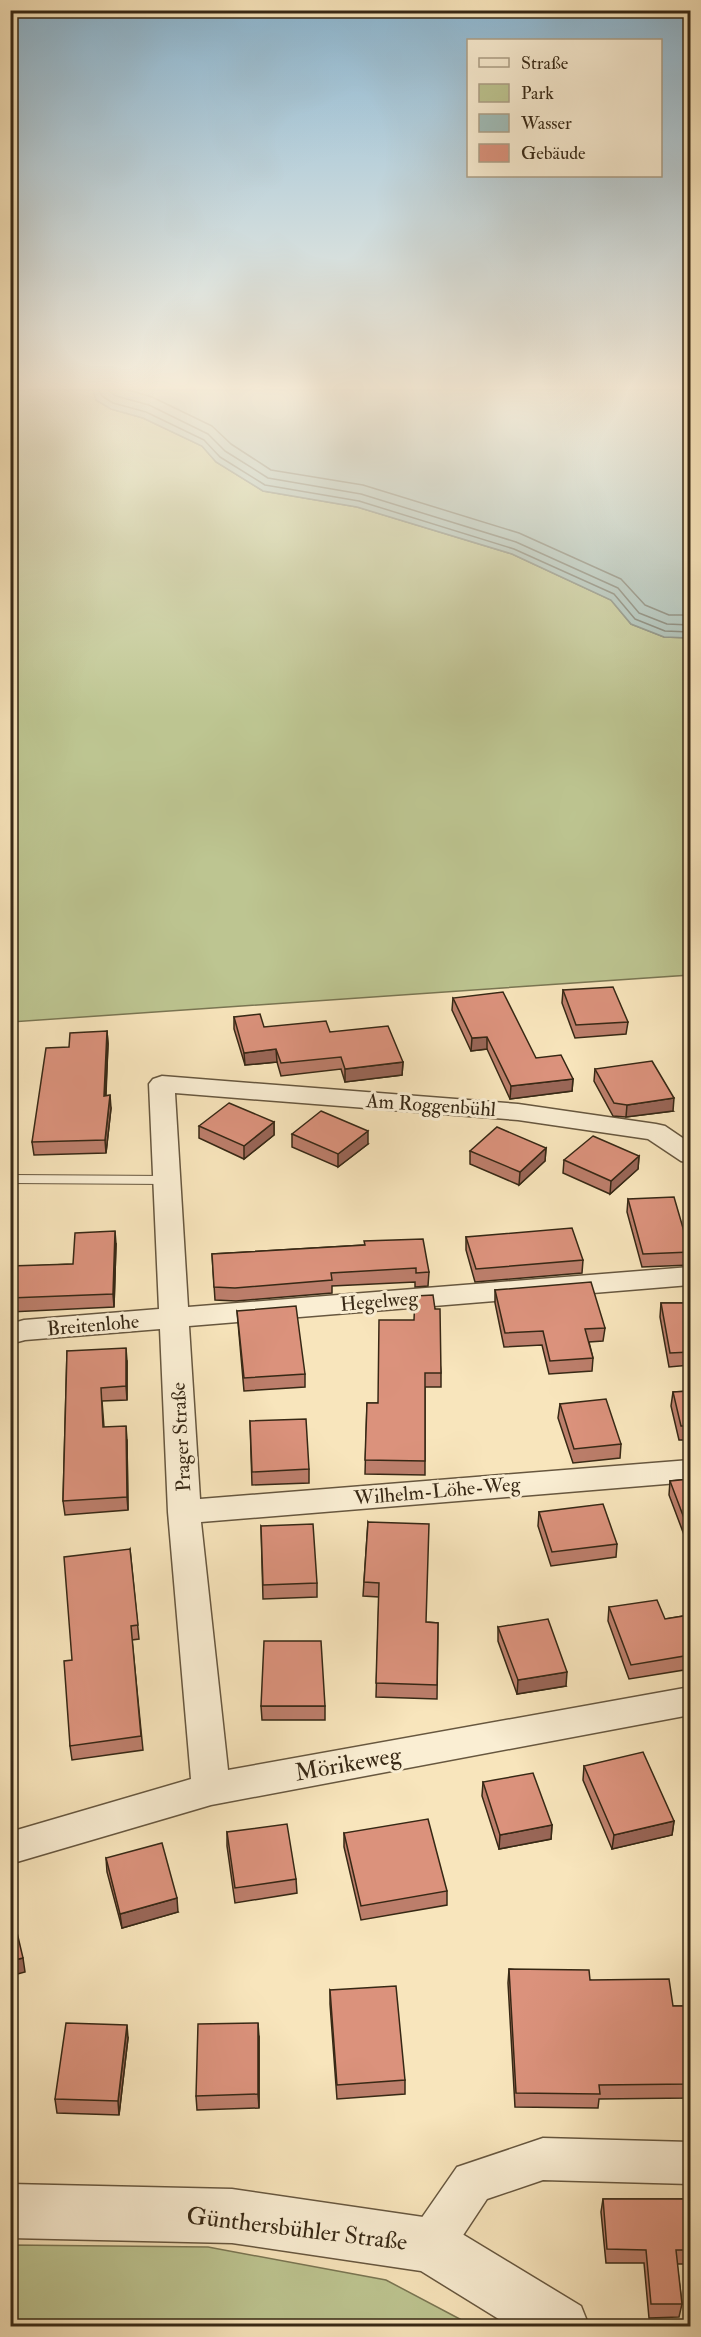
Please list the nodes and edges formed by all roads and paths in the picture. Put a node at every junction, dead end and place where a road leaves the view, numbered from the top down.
1 (162, 1084) joint
2 (690, 1155) edge
3 (10, 1179) edge
4 (168, 1180) junction
5 (690, 1276) edge
6 (175, 1318) junction
7 (10, 1334) edge
8 (690, 1471) edge
9 (184, 1512) junction
10 (690, 1701) edge
11 (211, 1789) junction
12 (10, 1848) edge
13 (690, 2163) edge
14 (10, 2211) edge
15 (430, 2245) junction
16 (561, 2326) edge

1 - 2 street, Am Roggenbühl
1 - 4 street, Prager Straße
3 - 4 lane
4 - 6 street, Prager Straße
5 - 6 street, Hegelweg
6 - 7 street, Breitenlohe
6 - 9 street, Prager Straße
8 - 9 street, Wilhelm-Löhe-Weg
9 - 11 street, Prager Straße
10 - 11 street, Mörikeweg
11 - 12 street, Mörikeweg
13 - 15 street
14 - 15 street, Günthersbühler Straße
15 - 16 street, Günthersbühler Straße

